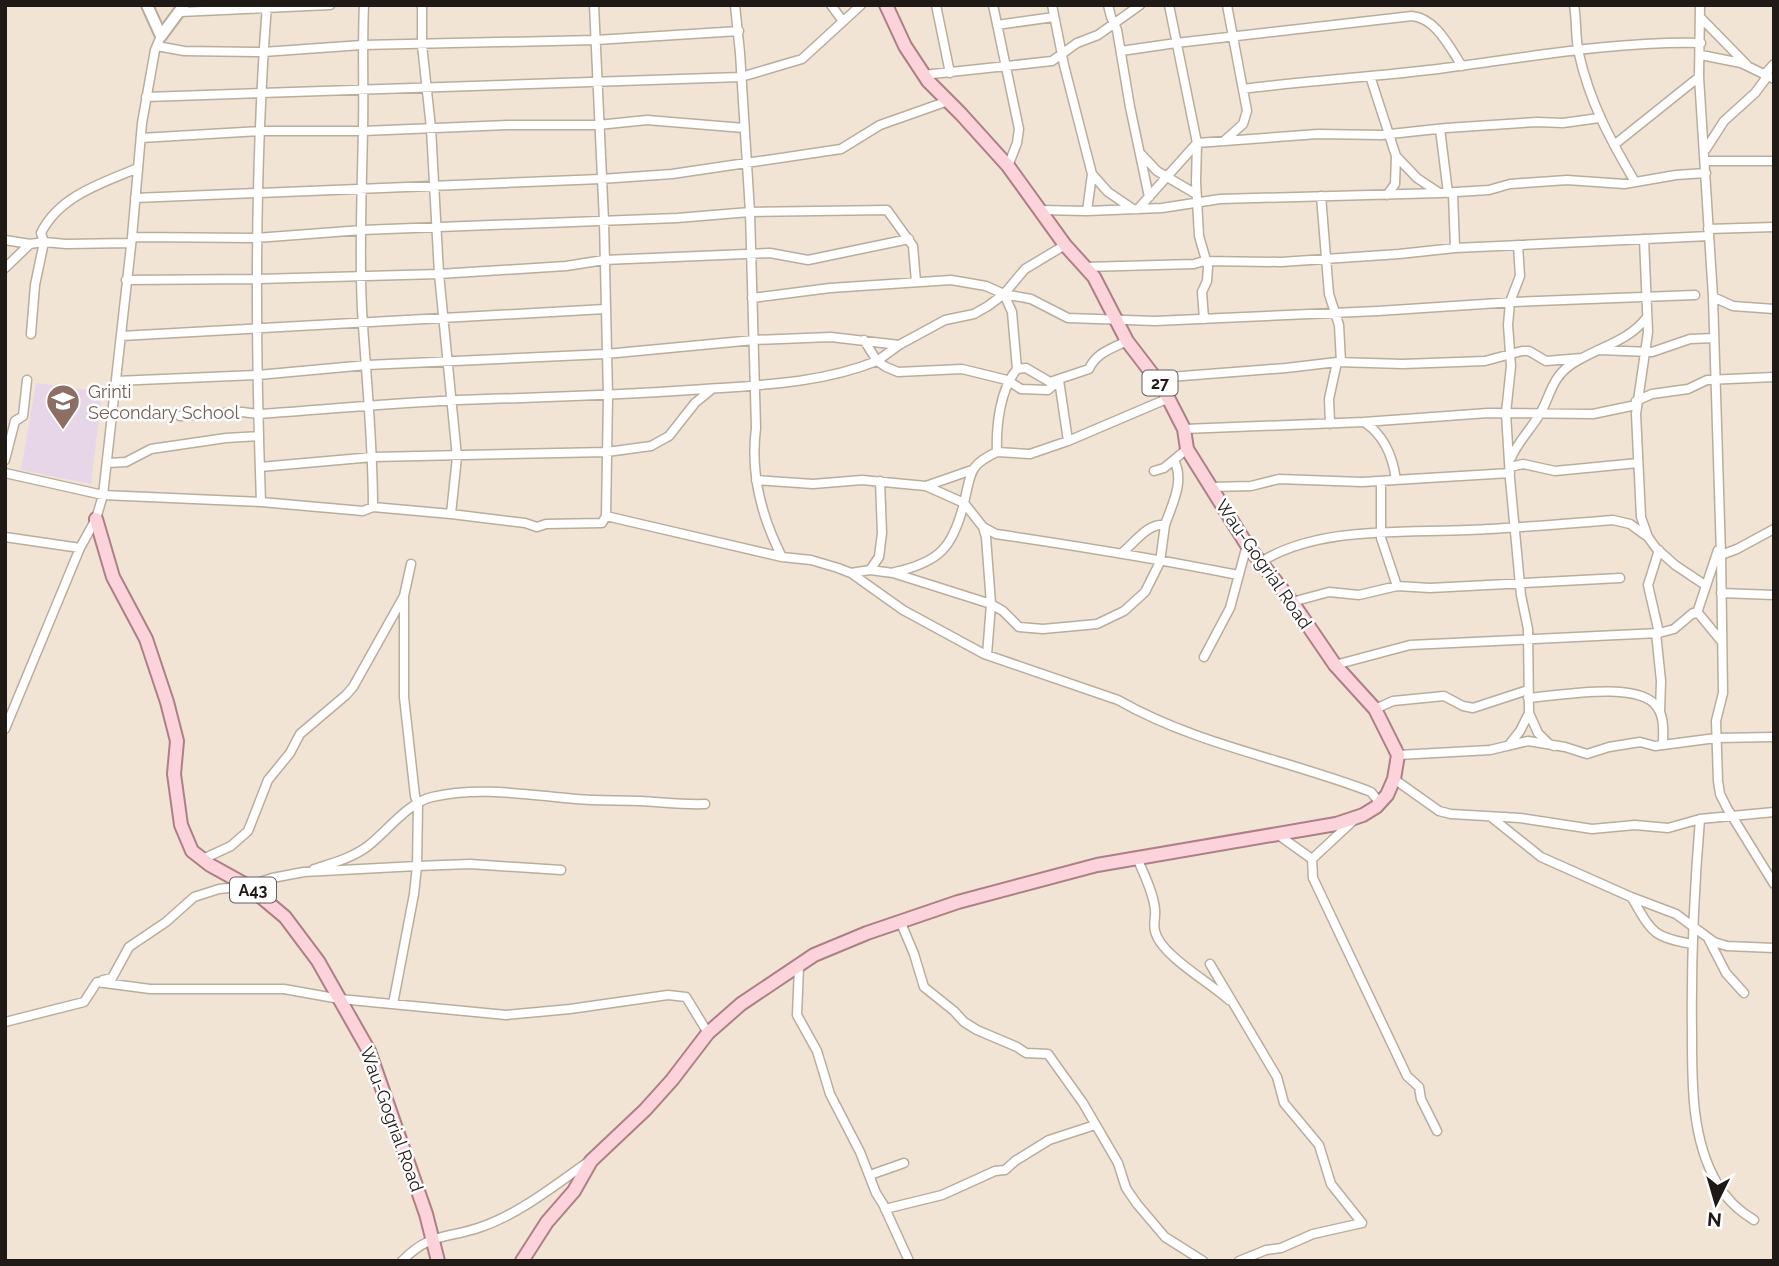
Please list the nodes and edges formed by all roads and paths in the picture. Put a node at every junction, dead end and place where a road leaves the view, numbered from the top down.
1 (147, 5) edge
2 (330, 5) edge
3 (364, 5) edge
4 (422, 5) edge
5 (594, 5) edge
6 (735, 5) edge
7 (831, 5) edge
8 (861, 5) edge
9 (886, 5) edge
10 (936, 5) edge
11 (993, 5) edge
12 (1052, 5) edge
13 (1108, 5) edge
14 (1140, 5) edge
15 (1169, 5) edge
16 (1227, 5) edge
17 (1416, 5) edge
18 (1574, 5) edge
19 (267, 7) edge
20 (182, 8) edge
21 (1701, 9) edge
22 (1416, 16) junction
23 (1054, 17) junction
24 (842, 20) junction
25 (1114, 23) junction
26 (997, 25) junction
27 (739, 31) junction
28 (1233, 36) junction
29 (596, 40) junction
30 (1176, 43) junction
31 (1701, 43) junction
32 (158, 44) junction
33 (362, 45) junction
34 (422, 45) junction
35 (1578, 50) junction
36 (1121, 51) junction
37 (263, 52) junction
38 (1062, 55) junction
39 (1701, 55) junction
40 (1774, 64) edge
41 (1006, 66) junction
42 (1462, 66) junction
43 (1749, 67) junction
44 (950, 73) junction
45 (923, 75) junction
46 (1370, 76) junction
47 (741, 77) junction
48 (1699, 77) junction
49 (1768, 77) edge
50 (597, 82) junction
51 (426, 86) junction
52 (363, 89) junction
53 (1243, 89) junction
54 (261, 92) junction
55 (146, 97) junction
56 (948, 102) junction
57 (1599, 118) junction
58 (598, 125) junction
59 (430, 128) junction
60 (744, 128) junction
61 (1440, 129) junction
62 (261, 131) junction
63 (363, 131) junction
64 (1390, 133) junction
65 (141, 138) junction
66 (1224, 141) junction
67 (1197, 143) junction
68 (1614, 145) junction
69 (1705, 150) junction
70 (1139, 151) junction
71 (1396, 156) junction
72 (1705, 161) junction
73 (1774, 161) edge
74 (746, 163) junction
75 (1008, 166) junction
76 (138, 168) junction
77 (1706, 173) junction
78 (1092, 174) junction
79 (601, 178) junction
80 (1168, 178) junction
81 (1635, 182) junction
82 (434, 186) junction
83 (361, 188) junction
84 (257, 193) junction
85 (1447, 193) junction
86 (1387, 195) junction
87 (1321, 196) junction
88 (1149, 197) junction
89 (135, 198) junction
90 (1196, 198) junction
91 (1135, 209) junction
92 (1040, 210) junction
93 (1087, 211) junction
94 (750, 212) junction
95 (604, 221) junction
96 (1774, 227) edge
97 (437, 228) junction
98 (362, 230) junction
99 (1709, 233) junction
100 (256, 238) junction
101 (909, 239) junction
102 (1644, 239) junction
103 (5, 240) edge
104 (131, 240) junction
105 (44, 242) junction
106 (30, 244) junction
107 (1065, 245) junction
108 (1518, 245) junction
109 (1455, 248) junction
110 (750, 255) junction
111 (1326, 257) junction
112 (604, 260) junction
113 (1208, 261) junction
114 (1085, 267) junction
115 (5, 268) edge
116 (439, 274) junction
117 (363, 276) junction
118 (258, 279) junction
119 (126, 280) junction
120 (916, 282) junction
121 (1004, 294) junction
122 (1647, 295) junction
123 (1695, 295) dead end
124 (1713, 297) junction
125 (752, 298) junction
126 (1510, 302) junction
127 (604, 309) junction
128 (1774, 309) edge
129 (1335, 312) junction
130 (1647, 317) junction
131 (444, 318) junction
132 (1204, 319) junction
133 (1116, 320) junction
134 (365, 322) junction
135 (257, 330) junction
136 (31, 334) dead end
137 (121, 336) junction
138 (1714, 338) junction
139 (754, 340) junction
140 (864, 340) junction
141 (1126, 341) junction
142 (900, 345) junction
143 (1597, 350) junction
144 (1647, 353) junction
145 (606, 354) junction
146 (1510, 355) junction
147 (1582, 358) junction
148 (877, 360) junction
149 (449, 361) junction
150 (1339, 362) junction
151 (367, 365) junction
152 (1017, 369) junction
153 (257, 375) junction
154 (1774, 377) edge
155 (1157, 378) junction
156 (1716, 379) junction
157 (27, 380) dead end
158 (1007, 380) junction
159 (1059, 380) junction
160 (116, 381) junction
161 (753, 386) junction
162 (712, 389) junction
163 (608, 396) junction
164 (1169, 398) junction
165 (450, 400) junction
166 (1636, 403) junction
167 (370, 407) junction
168 (1506, 413) junction
169 (258, 414) junction
170 (1540, 414) junction
171 (180, 416) dead end
172 (10, 421) edge
173 (1364, 422) junction
174 (1331, 424) junction
175 (1185, 429) junction
176 (259, 436) junction
177 (1068, 441) junction
178 (1187, 449) junction
179 (607, 452) junction
180 (997, 452) junction
181 (373, 457) junction
182 (457, 457) junction
183 (5, 460) edge
184 (1174, 460) junction
185 (107, 463) junction
186 (1638, 463) junction
187 (1510, 466) junction
188 (260, 467) junction
189 (972, 470) junction
190 (1154, 471) dead end
191 (5, 473) edge
192 (756, 480) junction
193 (1396, 480) junction
194 (880, 481) junction
195 (1381, 481) junction
196 (926, 486) junction
197 (1211, 487) junction
198 (103, 495) junction
199 (261, 502) junction
200 (964, 503) junction
201 (373, 507) junction
202 (451, 514) junction
203 (606, 516) junction
204 (96, 519) junction
205 (1165, 525) junction
206 (983, 527) junction
207 (1515, 528) junction
208 (1774, 529) edge
209 (1381, 534) junction
210 (5, 537) edge
211 (1648, 537) junction
212 (1720, 543) junction
213 (1247, 545) junction
214 (80, 548) junction
215 (1659, 550) junction
216 (1123, 552) junction
217 (1721, 555) junction
218 (782, 557) junction
219 (1160, 562) junction
220 (1259, 563) junction
221 (411, 564) dead end
222 (870, 570) junction
223 (851, 573) junction
224 (893, 573) junction
225 (1238, 575) junction
226 (1620, 578) dead end
227 (1520, 583) junction
228 (1705, 584) junction
229 (1397, 586) junction
230 (1721, 593) junction
231 (1774, 594) edge
232 (404, 596) junction
233 (1292, 603) junction
234 (991, 604) junction
235 (1697, 613) junction
236 (1658, 633) junction
237 (1528, 638) junction
238 (1722, 642) junction
239 (987, 655) junction
240 (1204, 657) dead end
241 (1335, 665) junction
242 (1528, 694) junction
243 (1375, 709) junction
244 (1660, 712) junction
245 (1529, 713) junction
246 (5, 729) edge
247 (1774, 737) edge
248 (1716, 738) junction
249 (1663, 745) junction
250 (1554, 746) junction
251 (1505, 747) junction
252 (1398, 755) junction
253 (1394, 779) junction
254 (1380, 803) junction
255 (705, 804) dead end
256 (418, 805) junction
257 (1774, 812) edge
258 (1732, 816) junction
259 (1491, 817) junction
260 (1357, 818) junction
261 (1700, 820) junction
262 (1282, 832) junction
263 (1137, 858) junction
264 (203, 859) junction
265 (1312, 859) junction
266 (417, 866) junction
267 (561, 870) dead end
268 (304, 873) junction
269 (1770, 874) edge
270 (1774, 884) edge
271 (248, 886) junction
272 (1631, 897) junction
273 (901, 923) junction
274 (1693, 925) junction
275 (1709, 940) junction
276 (1692, 944) junction
277 (1774, 948) edge
278 (1210, 964) dead end
279 (799, 967) junction
280 (97, 982) junction
281 (1744, 993) dead end
282 (340, 999) junction
283 (393, 1004) junction
284 (1236, 1006) junction
285 (5, 1022) edge
286 (709, 1033) junction
287 (1096, 1125) junction
288 (1437, 1131) dead end
289 (591, 1161) junction
290 (904, 1163) dead end
291 (870, 1175) junction
292 (885, 1209) junction
293 (1754, 1220) dead end
294 (434, 1238) junction
295 (527, 1260) edge
296 (402, 1261) edge
297 (438, 1261) edge
298 (909, 1261) edge
299 (1203, 1261) edge
300 (1239, 1261) edge

1 - 32 street
2 - 19 street
3 - 33 street
4 - 34 street
5 - 29 street
6 - 27 street
7 - 24 street
8 - 24 street
9 - 45 main road, Wau-Gogrial Road / 27
10 - 44 street
11 - 26 street
12 - 23 street
13 - 25 street
14 - 25 street
15 - 30 street
16 - 28 street
17 - 22 street
18 - 35 street
19 - 20 street
19 - 37 street
20 - 32 street
21 - 31 street
21 - 43 street
22 - 28 street
22 - 42 street
23 - 26 street
23 - 38 street
24 - 47 street
25 - 36 street
25 - 38 street
26 - 41 street
27 - 29 street
27 - 47 street
28 - 30 street
28 - 53 street
29 - 34 street
29 - 50 street
30 - 36 street
30 - 67 street
31 - 35 street
31 - 39 street
32 - 37 street
32 - 55 street
33 - 34 street
33 - 37 street
33 - 52 street
34 - 51 street
35 - 42 street
35 - 57 street
36 - 70 street
37 - 54 street
38 - 41 street
38 - 78 street
39 - 43 street
39 - 48 street
40 - 49 street
41 - 44 street
41 - 75 street
42 - 46 street
43 - 49 street
44 - 45 street
45 - 56 main road, Wau-Gogrial Road / 27
46 - 53 street
46 - 64 street
47 - 50 street
47 - 60 street
48 - 68 street
48 - 69 street
49 - 69 street
50 - 51 street
50 - 58 street
51 - 52 street
51 - 59 street
52 - 54 street
52 - 63 street
53 - 66 street
54 - 55 street
54 - 62 street
55 - 65 street
56 - 74 street
56 - 75 main road, Wau-Gogrial Road / 27
57 - 61 street
57 - 68 street
58 - 59 street
58 - 60 street
58 - 79 street
59 - 63 street
59 - 82 street
60 - 74 street
61 - 64 street
61 - 85 street
62 - 63 street
62 - 65 street
62 - 84 street
63 - 83 street
64 - 66 street
64 - 71 street
65 - 76 street
66 - 67 street
67 - 80 street
67 - 90 street
68 - 81 street
69 - 72 street
70 - 80 street
70 - 88 street
71 - 85 street
71 - 86 street
72 - 73 street
72 - 77 street
74 - 79 street
74 - 94 street
75 - 92 main road, Wau-Gogrial Road / 27
76 - 89 street
76 - 105 street
77 - 81 street
77 - 99 street
78 - 91 street
78 - 93 street
79 - 82 street
79 - 95 street
80 - 88 street
80 - 90 street
81 - 85 street
82 - 83 street
82 - 97 street
83 - 84 street
83 - 98 street
84 - 89 street
84 - 100 street
85 - 86 street
85 - 109 street
86 - 87 street
87 - 90 street
87 - 111 street
88 - 91 street
89 - 104 street
90 - 91 street
90 - 113 street
91 - 93 street
92 - 93 street
92 - 107 main road, Wau-Gogrial Road / 27
94 - 95 street
94 - 101 street
94 - 110 street
95 - 97 street
95 - 112 street
96 - 99 street
97 - 98 street
97 - 116 street
98 - 100 street
98 - 117 street
99 - 102 street
99 - 124 street
100 - 104 street
100 - 118 street
101 - 110 street
101 - 120 street
102 - 108 street
102 - 122 street
103 - 106 street
104 - 105 street
104 - 119 street
105 - 106 street
105 - 136 street
106 - 115 street
107 - 114 main road, Wau-Gogrial Road / 27
107 - 121 street
108 - 109 street
108 - 126 street
109 - 111 street
110 - 112 street
110 - 125 street
111 - 113 street
111 - 129 street
112 - 116 street
112 - 127 street
113 - 114 street
113 - 132 street
114 - 133 main road, Wau-Gogrial Road / 27
116 - 117 street
116 - 131 street
117 - 118 street
117 - 134 street
118 - 119 street
118 - 135 street
119 - 137 street
120 - 121 street
120 - 125 street
121 - 133 street
121 - 142 street
121 - 152 street
122 - 123 street
122 - 126 street
122 - 130 street
124 - 128 street
124 - 138 street
125 - 139 street
126 - 129 street
126 - 146 street
127 - 131 street
127 - 145 street
129 - 132 street
129 - 150 street
130 - 143 street
130 - 144 street
131 - 134 street
131 - 149 street
132 - 133 street
133 - 141 main road, Wau-Gogrial Road / 27
134 - 135 street
134 - 151 street
135 - 137 street
135 - 153 street
137 - 160 street
138 - 144 street
138 - 156 street
139 - 140 street
139 - 145 street
139 - 161 street
140 - 142 street
140 - 148 street
141 - 155 main road, Wau-Gogrial Road / 27
141 - 159 street
142 - 148 street
143 - 144 street
143 - 147 street
144 - 166 street
145 - 149 street
145 - 163 street
146 - 147 street
146 - 150 street
146 - 168 street
147 - 170 street
148 - 158 street
148 - 161 street
149 - 151 street
149 - 165 street
150 - 155 street
150 - 174 street
151 - 153 street
151 - 167 street
152 - 158 street
152 - 159 street
153 - 160 street
153 - 169 street
154 - 156 street
155 - 164 main road, Wau-Gogrial Road / 27
156 - 166 street
156 - 212 street
157 - 172 street
158 - 159 street
158 - 180 street
159 - 177 street
160 - 185 street
161 - 162 street
161 - 192 street
162 - 163 street
162 - 179 street
163 - 165 street
163 - 179 street
164 - 175 main road, Wau-Gogrial Road / 27
164 - 177 street
165 - 167 street
165 - 182 street
166 - 170 street
166 - 186 street
167 - 169 street
167 - 181 street
168 - 170 street
168 - 173 street
168 - 187 street
169 - 171 street
169 - 176 street
170 - 187 street
172 - 183 street
173 - 174 street
173 - 193 street
174 - 175 street
175 - 178 main road, Wau-Gogrial Road / 27
176 - 185 street
176 - 188 street
177 - 180 street
178 - 184 street
178 - 197 main road, Wau-Gogrial Road / 27
179 - 182 street
179 - 203 street
180 - 189 street
181 - 182 street
181 - 188 street
181 - 201 street
182 - 202 street
184 - 190 street
184 - 205 street
185 - 198 street
186 - 187 street
186 - 211 street
187 - 193 street
187 - 207 street
188 - 199 street
189 - 196 street
189 - 200 street
191 - 198 street
192 - 194 street
192 - 218 street
193 - 195 street
194 - 196 street
194 - 222 street
195 - 197 street
195 - 209 street
196 - 200 street
197 - 213 main road, Wau-Gogrial Road / 27
198 - 199 street
198 - 204 street
199 - 201 street
200 - 206 street
200 - 224 street
201 - 202 street
202 - 203 street
203 - 218 street
204 - 214 street
204 - 264 main road, Wau-Gogrial Road / A43
205 - 216 street
205 - 219 street
206 - 216 street
206 - 234 street
207 - 209 street
207 - 211 street
207 - 227 street
208 - 217 street
209 - 220 street
209 - 229 street
210 - 214 street
211 - 215 street
212 - 217 street
212 - 228 street
213 - 220 main road, Wau-Gogrial Road / 27
213 - 225 street
214 - 246 street
215 - 228 street
215 - 236 street
216 - 219 street
217 - 230 street
218 - 223 street
219 - 225 street
219 - 234 street
220 - 233 main road, Wau-Gogrial Road / 27
221 - 232 street
222 - 223 street
222 - 224 street
223 - 239 street
224 - 234 street
225 - 240 street
226 - 227 street
227 - 229 street
227 - 237 street
228 - 235 street
229 - 233 street
230 - 231 street
230 - 238 street
232 - 256 street
232 - 264 street
233 - 241 main road, Wau-Gogrial Road / 27
234 - 239 street
235 - 236 street
235 - 238 street
236 - 237 street
236 - 244 street
237 - 241 street
237 - 242 street
238 - 248 street
239 - 254 street
241 - 243 main road, Wau-Gogrial Road / 27
242 - 243 street
242 - 244 street
242 - 245 street
243 - 252 main road, Wau-Gogrial Road / 27
244 - 249 street
245 - 250 street
245 - 251 street
247 - 248 street
248 - 249 street
248 - 258 street
249 - 250 street
250 - 251 street
251 - 252 street
252 - 253 main road
253 - 254 main road
253 - 259 street
254 - 260 main road
255 - 256 street
256 - 266 street
256 - 268 street
257 - 258 street
258 - 261 street
258 - 269 street
259 - 261 street
259 - 272 street
260 - 262 main road
260 - 265 street
261 - 274 street
262 - 263 main road
262 - 265 street
263 - 273 main road
263 - 284 street
264 - 271 main road, Wau-Gogrial Road / A43
265 - 288 street
266 - 267 street
266 - 268 street
266 - 283 street
268 - 271 street
269 - 270 street
271 - 280 street
271 - 282 main road, Wau-Gogrial Road / A43
272 - 274 street
272 - 276 street
273 - 279 main road
273 - 287 street
274 - 275 street
274 - 276 street
275 - 277 street
275 - 281 street
276 - 293 street
278 - 284 street
279 - 286 main road
279 - 291 street
280 - 282 street
280 - 285 street
282 - 283 street
282 - 294 main road, Wau-Gogrial Road / A43
283 - 286 street
284 - 300 street
286 - 289 main road
287 - 292 street
287 - 299 street
289 - 294 street
289 - 295 main road
290 - 291 street
291 - 292 street
292 - 298 street
294 - 296 street
294 - 297 main road, Wau-Gogrial Road / A43

